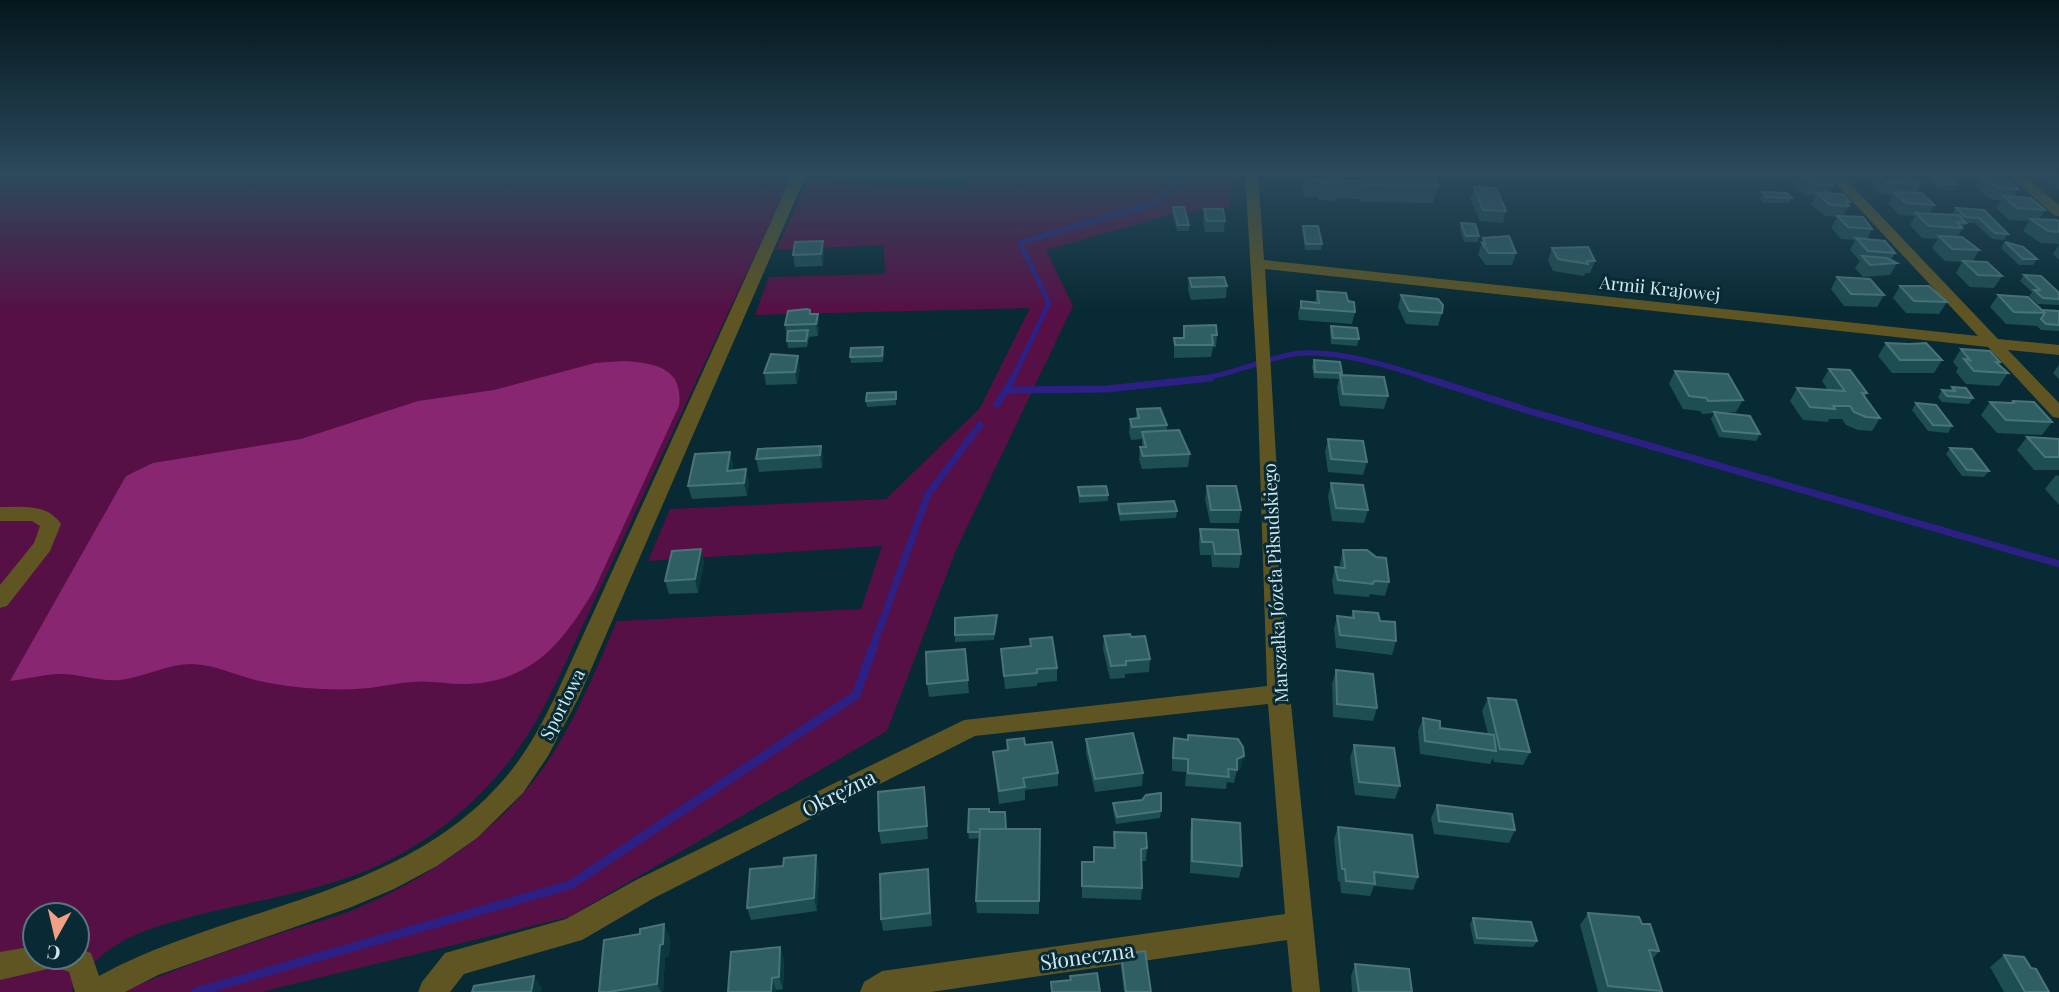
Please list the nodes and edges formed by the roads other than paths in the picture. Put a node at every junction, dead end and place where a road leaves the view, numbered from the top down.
1 (780, 219) edge
2 (1254, 219) edge
3 (1876, 219) edge
4 (1256, 264) junction
5 (1992, 343) junction
6 (2059, 350) edge
7 (2059, 412) edge
8 (0, 514) edge
9 (0, 600) edge
10 (1279, 694) junction
11 (1302, 925) junction
12 (21, 962) edge
13 (0, 966) edge
14 (83, 971) edge
15 (89, 992) edge
16 (96, 992) edge
17 (432, 992) edge
18 (874, 992) edge
19 (1306, 992) edge

1 - 16 street, Sportowa
2 - 4 street, Marszałka Józefa Piłsudskiego
3 - 5 street
4 - 5 street, Armii Krajowej
4 - 10 street, Marszałka Józefa Piłsudskiego
5 - 6 street, Armii Krajowej
5 - 7 street
8 - 9 street
10 - 11 street, Marszałka Józefa Piłsudskiego
10 - 17 street, Okrężna
11 - 18 street, Słoneczna
11 - 19 street, Marszałka Józefa Piłsudskiego
12 - 13 street
14 - 15 street

